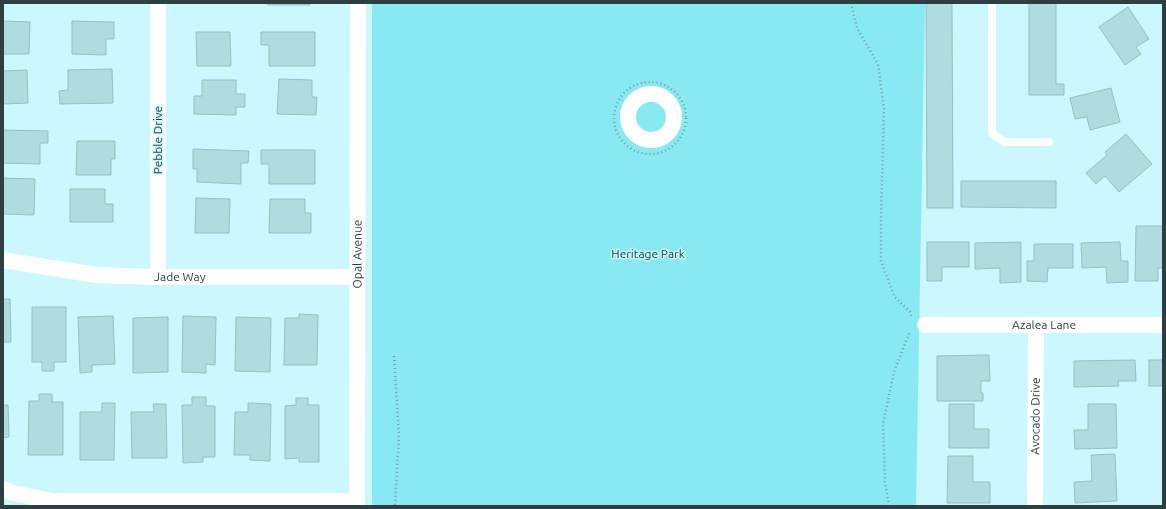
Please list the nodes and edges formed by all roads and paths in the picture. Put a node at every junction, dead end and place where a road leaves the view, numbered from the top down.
1 (158, 3) edge
2 (358, 3) edge
3 (851, 3) edge
4 (992, 3) edge
5 (618, 135) joint
6 (1049, 142) dead end
7 (3, 260) edge
8 (158, 277) junction
9 (358, 277) junction
10 (916, 325) junction
11 (1036, 325) junction
12 (1163, 325) edge
13 (394, 356) dead end
14 (3, 489) edge
15 (357, 504) edge
16 (395, 506) edge
17 (889, 506) edge
18 (1035, 506) edge

1 - 8 street, Pebble Drive
2 - 9 street, Opal Avenue
3 - 10 path
4 - 6 lane
5 - 5 path
7 - 8 street, Jade Way
8 - 9 street, Jade Way
9 - 15 street, Opal Avenue
10 - 11 street, Azalea Lane
10 - 17 path
11 - 12 street, Azalea Lane
11 - 18 street, Avocado Drive
13 - 16 path
14 - 15 street

